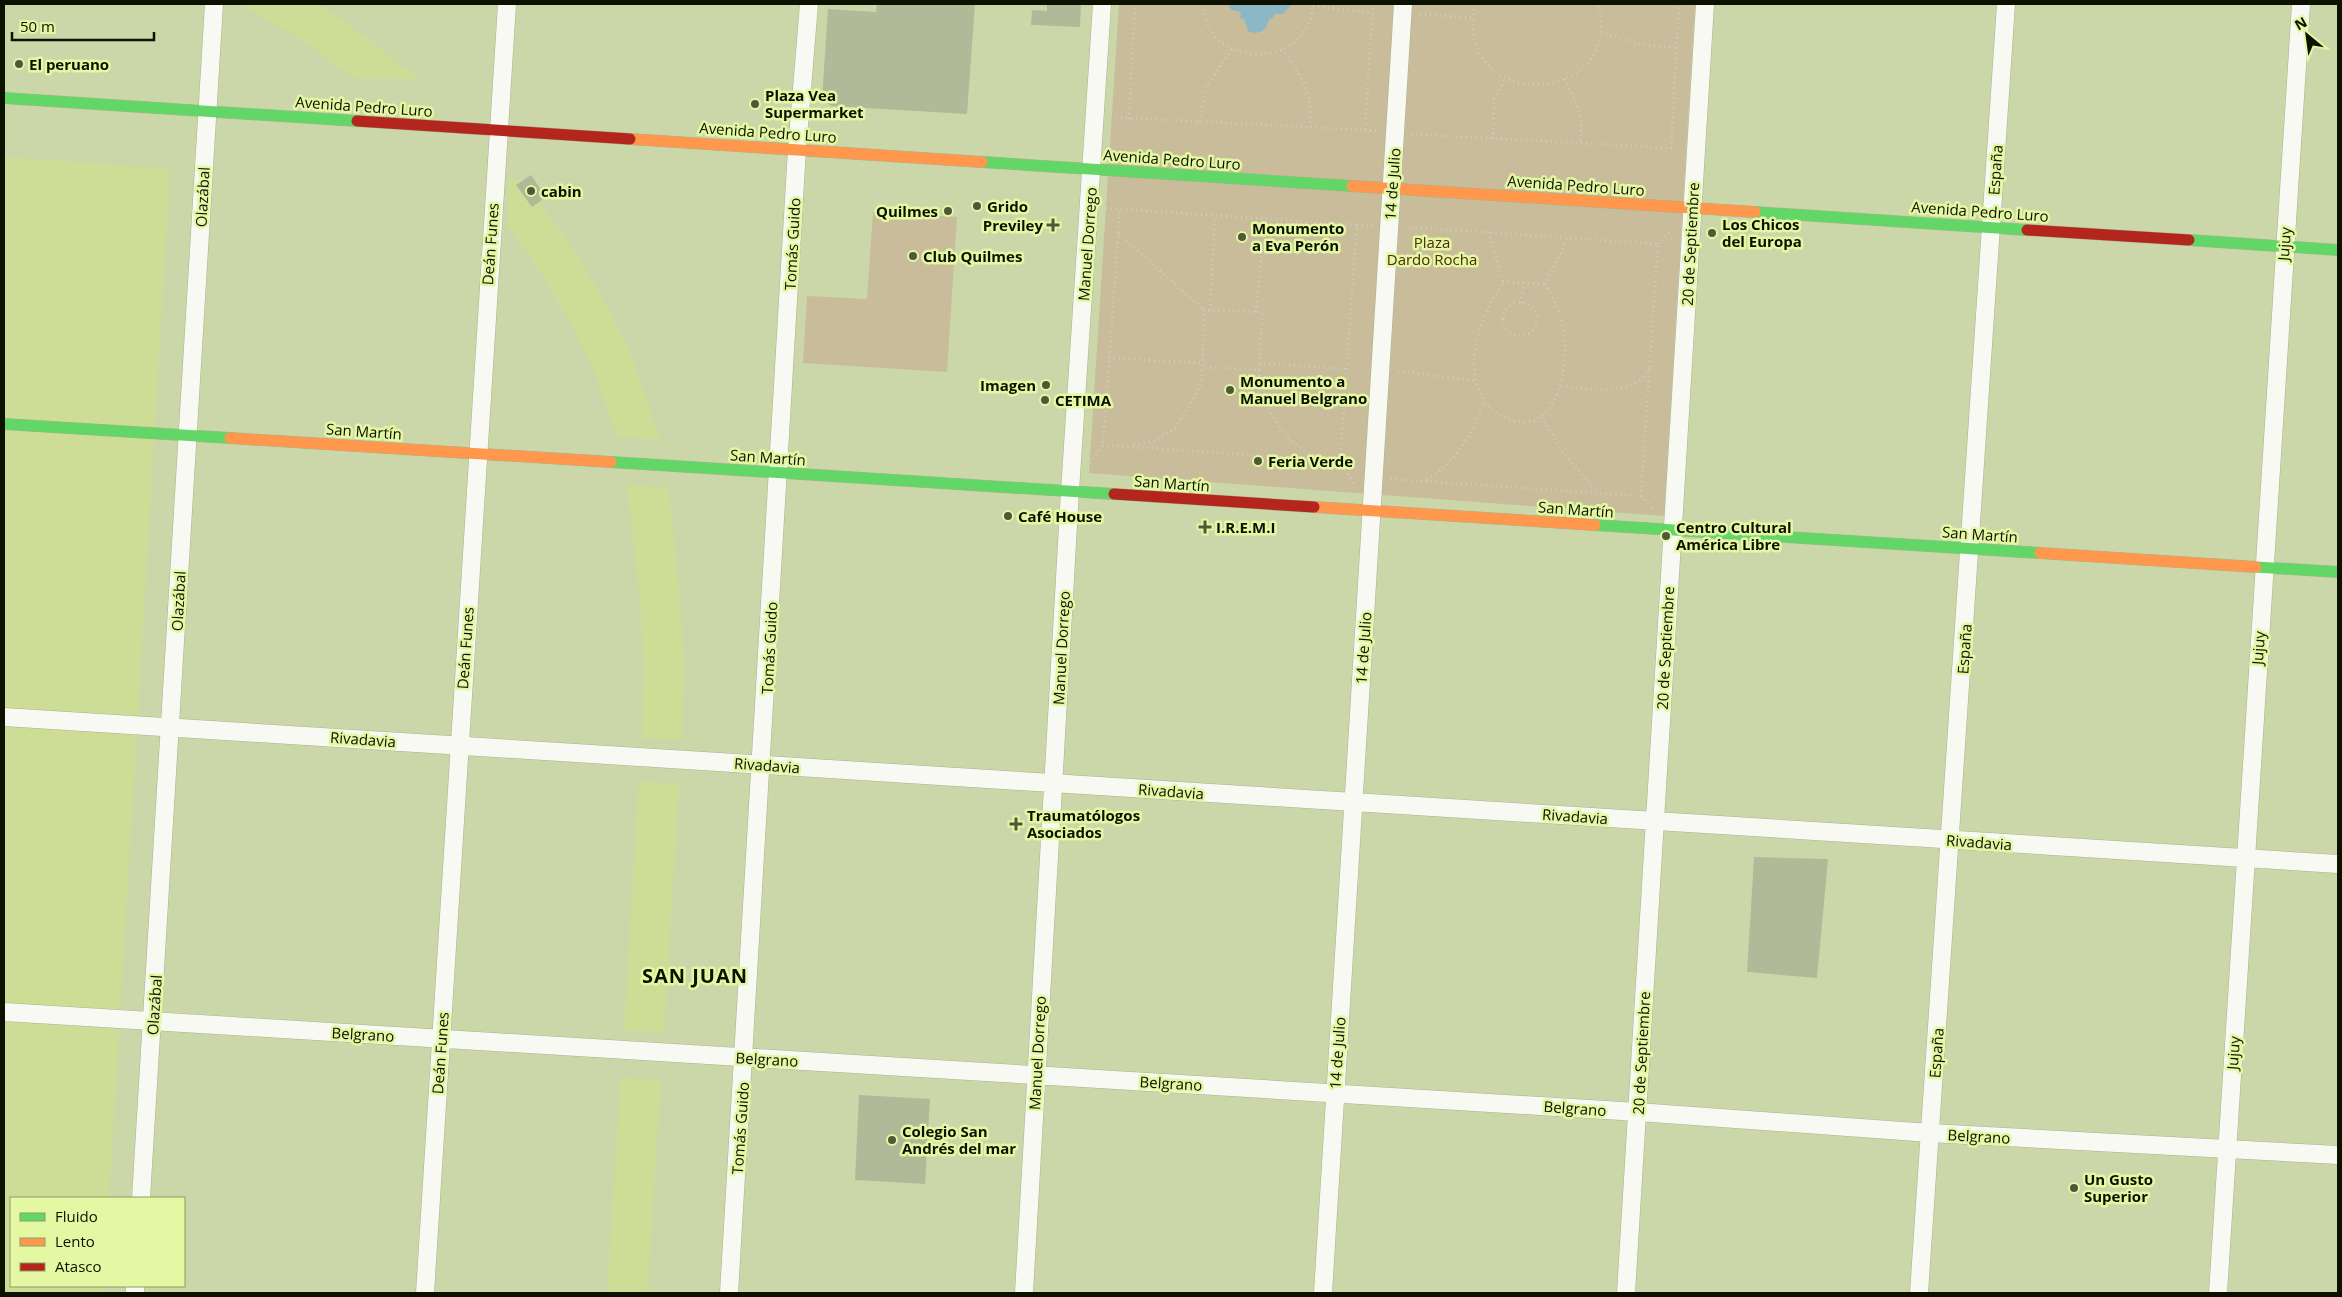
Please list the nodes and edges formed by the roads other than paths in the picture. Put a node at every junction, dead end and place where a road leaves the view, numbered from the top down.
1 (214, 4) edge
2 (506, 4) edge
3 (809, 4) edge
4 (1102, 4) edge
5 (1705, 4) edge
6 (2006, 4) edge
7 (2300, 4) edge
8 (1410, 9) edge
9 (4, 98) edge
10 (207, 111) junction
11 (499, 130) junction
12 (797, 149) junction
13 (1091, 169) junction
14 (1392, 188) junction
15 (1692, 208) junction
16 (1991, 227) junction
17 (2284, 246) junction
18 (2338, 250) edge
19 (4, 424) edge
20 (188, 435) junction
21 (477, 454) junction
22 (779, 473) junction
23 (1070, 491) junction
24 (1371, 511) junction
25 (1672, 530) junction
26 (1971, 548) junction
27 (2263, 567) junction
28 (2338, 572) edge
29 (4, 717) edge
30 (170, 727) junction
31 (459, 746) junction
32 (762, 764) junction
33 (1053, 783) junction
34 (1353, 802) junction
35 (1654, 821) junction
36 (1951, 840) junction
37 (2245, 858) junction
38 (2338, 864) edge
39 (4, 1012) edge
40 (153, 1021) junction
41 (441, 1038) junction
42 (744, 1057) junction
43 (1036, 1075) junction
44 (1334, 1093) junction
45 (1638, 1112) junction
46 (1930, 1133) junction
47 (2226, 1148) junction
48 (2338, 1155) edge
49 (141, 1197) edge
50 (425, 1293) edge
51 (729, 1293) edge
52 (1024, 1293) edge
53 (1323, 1293) edge
54 (1626, 1293) edge
55 (1920, 1293) edge
56 (2218, 1293) edge

1 - 10 street, Olazábal
2 - 11 street, Deán Funes
3 - 12 street, Tomás Guido
4 - 13 street, Manuel Dorrego
5 - 15 street, 20 de Septiembre
6 - 16 street, España
7 - 17 street, Jujuy
8 - 14 street, 14 de Julio
9 - 10 main road, Avenida Pedro Luro
10 - 11 main road, Avenida Pedro Luro
10 - 20 street, Olazábal
11 - 12 main road, Avenida Pedro Luro
11 - 21 street, Deán Funes
12 - 13 main road, Avenida Pedro Luro
12 - 22 street, Tomás Guido
13 - 14 main road, Avenida Pedro Luro
13 - 23 street, Manuel Dorrego
14 - 15 main road, Avenida Pedro Luro
14 - 24 street, 14 de Julio
15 - 16 main road, Avenida Pedro Luro
15 - 25 street, 20 de Septiembre
16 - 17 main road, Avenida Pedro Luro
16 - 26 street, España
17 - 18 main road, Avenida Pedro Luro
17 - 27 street, Jujuy
19 - 20 main road, San Martín
20 - 21 main road, San Martín
20 - 30 street, Olazábal
21 - 22 main road, San Martín
21 - 31 street, Deán Funes
22 - 23 main road, San Martín
22 - 32 street, Tomás Guido
23 - 24 main road, San Martín
23 - 33 street, Manuel Dorrego
24 - 25 main road, San Martín
24 - 34 street, 14 de Julio
25 - 26 main road, San Martín
25 - 35 street, 20 de Septiembre
26 - 27 main road, San Martín
26 - 36 street, España
27 - 28 main road, San Martín
27 - 37 street, Jujuy
29 - 30 street, Rivadavia
30 - 31 street, Rivadavia
30 - 40 street, Olazábal
31 - 32 street, Rivadavia
31 - 41 street, Deán Funes
32 - 33 street, Rivadavia
32 - 42 street, Tomás Guido
33 - 34 street, Rivadavia
33 - 43 street, Manuel Dorrego
34 - 35 street, Rivadavia
34 - 44 street, 14 de Julio
35 - 36 street, Rivadavia
35 - 45 street, 20 de Septiembre
36 - 37 street, Rivadavia
36 - 46 street, España
37 - 38 street, Rivadavia
37 - 47 street, Jujuy
39 - 40 street, Belgrano
40 - 41 street, Belgrano
40 - 49 street, Olazábal
41 - 42 street, Belgrano
41 - 50 street, Deán Funes
42 - 43 street, Belgrano
42 - 51 street, Tomás Guido
43 - 44 street, Belgrano
43 - 52 street, Manuel Dorrego
44 - 45 street, Belgrano
44 - 53 street, 14 de Julio
45 - 46 street, Belgrano
45 - 54 street, 20 de Septiembre
46 - 47 street, Belgrano
46 - 55 street, España
47 - 48 street, Belgrano
47 - 56 street, Jujuy

